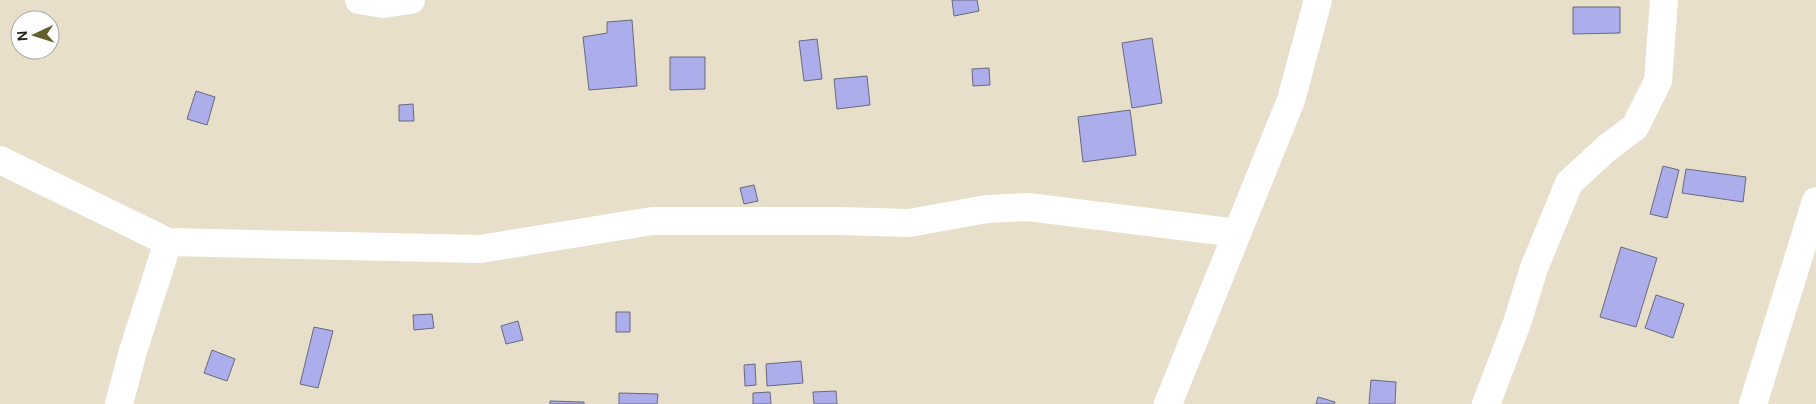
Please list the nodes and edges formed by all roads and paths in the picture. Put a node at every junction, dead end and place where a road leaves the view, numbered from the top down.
1 (359, 0) edge
2 (411, 0) edge
3 (1318, 0) edge
4 (1664, 0) edge
5 (0, 160) edge
6 (1816, 201) edge
7 (1237, 233) junction
8 (168, 242) junction
9 (119, 404) edge
10 (1168, 404) edge
11 (1486, 404) edge
12 (1753, 404) edge

1 - 2 street
3 - 7 street
4 - 11 street
5 - 8 street
6 - 12 street
7 - 8 street
7 - 10 street
8 - 9 street

